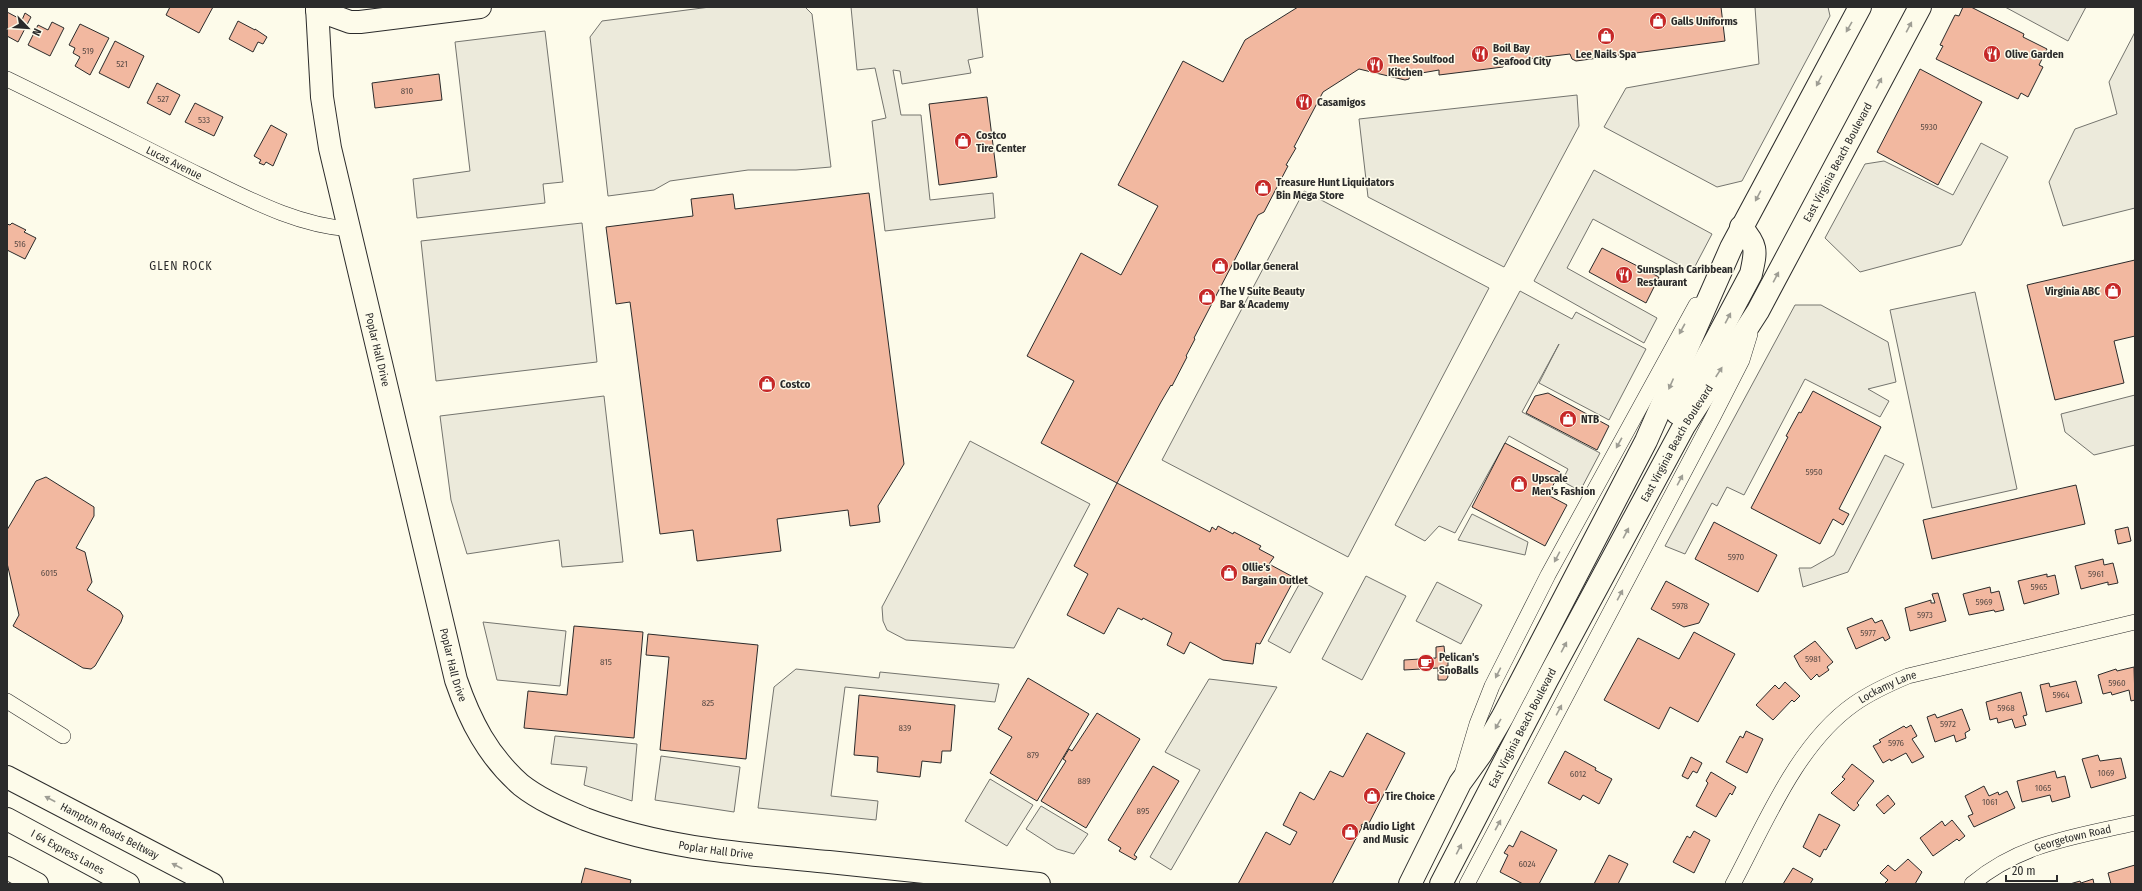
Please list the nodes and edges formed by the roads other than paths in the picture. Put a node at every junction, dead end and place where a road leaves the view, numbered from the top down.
1 (480, 7) edge
2 (1860, 7) edge
3 (1920, 7) edge
4 (314, 8) edge
5 (7, 79) edge
6 (1741, 227) junction
7 (349, 229) junction
8 (1758, 311) junction
9 (1668, 455) junction
10 (2135, 622) edge
11 (7, 702) edge
12 (63, 736) dead end
13 (7, 777) edge
14 (7, 819) edge
15 (2135, 823) edge
16 (1434, 839) junction
17 (7, 868) edge
18 (1978, 882) edge
19 (37, 884) edge
20 (128, 884) edge
21 (212, 884) edge
22 (1039, 884) edge
23 (1400, 884) edge
24 (1410, 884) edge
25 (1441, 884) edge
26 (1467, 884) edge
27 (1734, 884) edge

1 - 4 main road
2 -> 6 main road, East Virginia Beach Boulevard
8 -> 3 main road, East Virginia Beach Boulevard
4 - 7 main road, Poplar Hall Drive
5 - 7 street, Lucas Avenue
9 -> 6 main road
6 -> 16 main road, East Virginia Beach Boulevard
7 - 22 main road, Poplar Hall Drive
9 -> 8 main road, East Virginia Beach Boulevard
26 -> 8 street
25 -> 9 main road, East Virginia Beach Boulevard
10 - 27 street, Lockamy Lane
11 - 12 street
21 -> 13 main road, Hampton Roads Beltway
14 - 20 main road, I 64 Express Lanes
15 - 18 street, Georgetown Road
16 - 23 street
16 - 24 main road, East Virginia Beach Boulevard
17 - 19 main road

